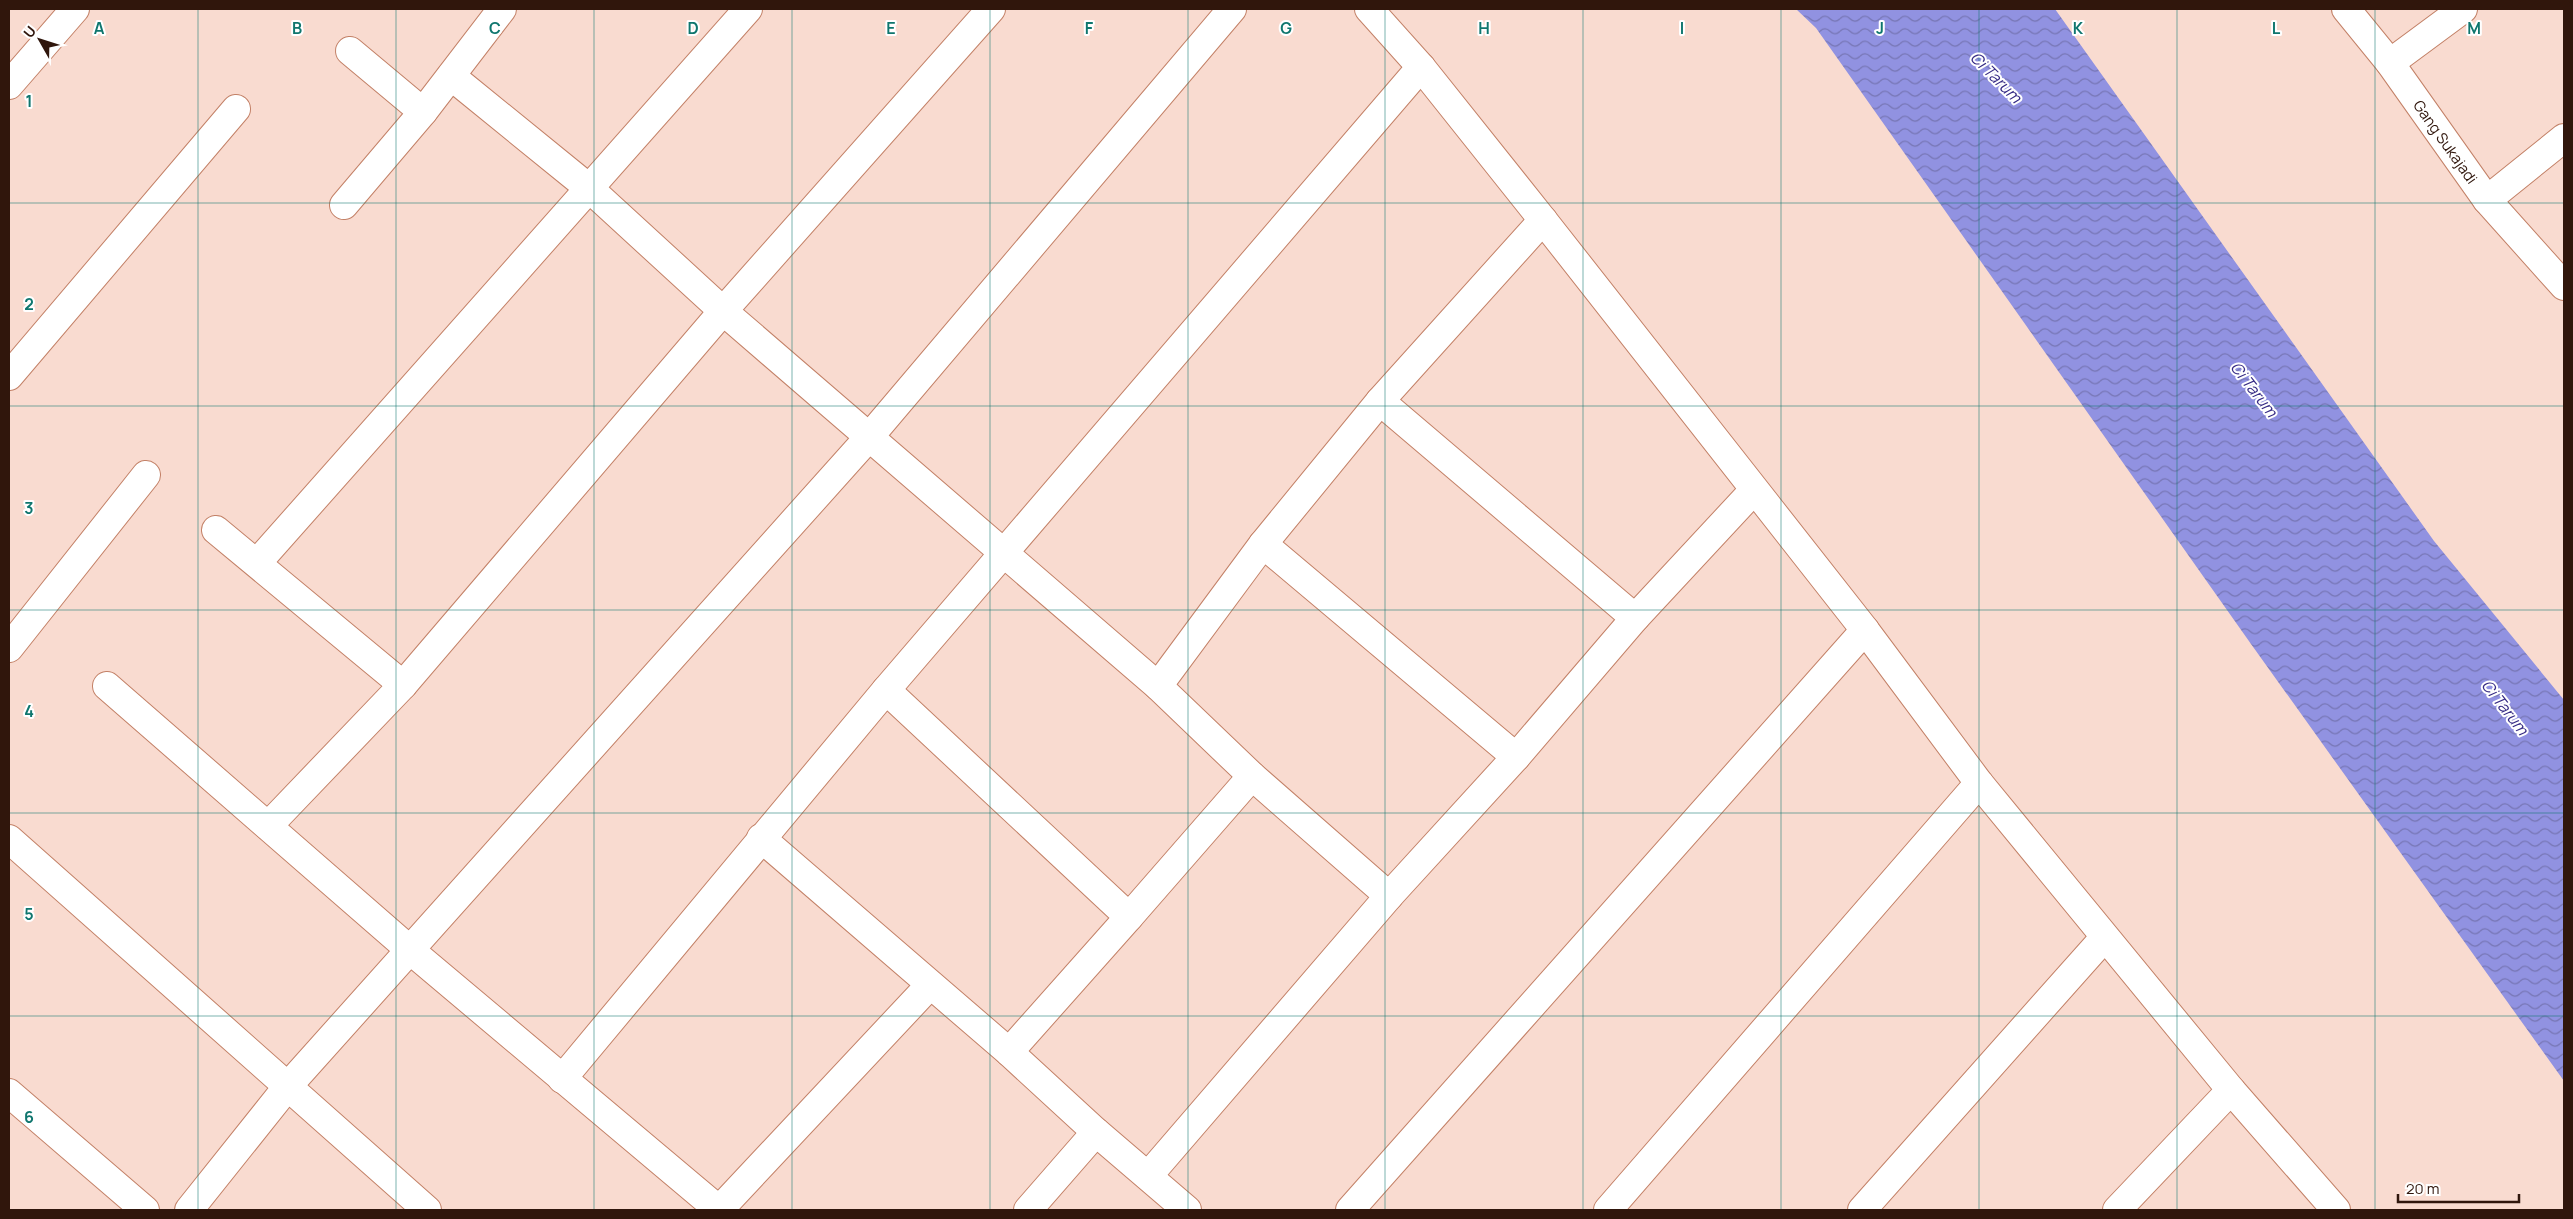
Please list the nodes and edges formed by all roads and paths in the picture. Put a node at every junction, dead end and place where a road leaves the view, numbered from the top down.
1 (75, 9) edge
2 (502, 9) edge
3 (748, 9) edge
4 (991, 9) edge
5 (1232, 9) edge
6 (1369, 9) edge
7 (2346, 9) edge
8 (2464, 9) edge
9 (350, 51) dead end
10 (2390, 63) junction
11 (1421, 67) junction
12 (451, 76) junction
13 (9, 86) edge
14 (236, 108) dead end
15 (423, 112) junction
16 (2564, 138) edge
17 (590, 189) junction
18 (2487, 200) junction
19 (344, 205) dead end
20 (1543, 220) junction
21 (2560, 272) edge
22 (723, 311) junction
23 (9, 376) edge
24 (1380, 401) junction
25 (870, 436) junction
26 (146, 475) dead end
27 (1754, 490) junction
28 (216, 530) dead end
29 (1263, 544) junction
30 (1002, 554) junction
31 (257, 563) junction
32 (1635, 618) junction
33 (1865, 630) junction
34 (9, 648) edge
35 (403, 685) junction
36 (107, 686) dead end
37 (1158, 686) junction
38 (886, 690) junction
39 (1516, 757) junction
40 (1252, 776) junction
41 (1979, 783) junction
42 (268, 826) junction
43 (761, 838) junction
44 (9, 839) edge
45 (1389, 896) junction
46 (1129, 917) junction
47 (2104, 938) junction
48 (410, 950) junction
49 (930, 985) junction
50 (1009, 1052) junction
51 (562, 1079) junction
52 (288, 1086) junction
53 (2230, 1090) junction
54 (9, 1093) edge
55 (1096, 1132) junction
56 (1148, 1176) junction
57 (145, 1210) edge
58 (189, 1210) edge
59 (427, 1210) edge
60 (719, 1210) edge
61 (1028, 1210) edge
62 (1187, 1210) edge
63 (1350, 1210) edge
64 (1608, 1210) edge
65 (1862, 1210) edge
66 (2117, 1210) edge
67 (2336, 1210) edge

1 - 13 street
2 - 12 street
3 - 17 street
4 - 22 street
5 - 25 street
6 - 11 street
7 - 10 street, Gang Sukajadi
8 - 10 street
9 - 15 street
10 - 18 street, Gang Sukajadi
11 - 20 street
11 - 30 street
12 - 15 street
12 - 17 street
14 - 23 street
15 - 19 street
16 - 18 street
17 - 22 street
17 - 31 street
18 - 21 street, Gang Sukajadi
20 - 24 street
20 - 27 street
22 - 25 street
22 - 35 street
24 - 29 street
24 - 32 street
25 - 30 street
25 - 48 street
26 - 34 street
27 - 32 street
27 - 33 street
28 - 31 street
29 - 37 street
29 - 39 street
30 - 37 street
30 - 38 street
31 - 35 street
32 - 39 street
33 - 41 street
33 - 63 street
35 - 42 street
36 - 42 street
37 - 40 street
38 - 43 street
38 - 46 street
39 - 45 street
40 - 45 street
40 - 46 street
41 - 47 street
41 - 64 street
42 - 48 street
43 - 49 street
43 - 51 street
44 - 52 street
45 - 56 street
46 - 50 street
47 - 53 street
47 - 65 street
48 - 51 street
48 - 52 street
49 - 50 street
49 - 60 street
50 - 55 street
51 - 60 street
52 - 58 street
52 - 59 street
53 - 66 street
53 - 67 street
54 - 57 street
55 - 56 street
55 - 61 street
56 - 62 street

